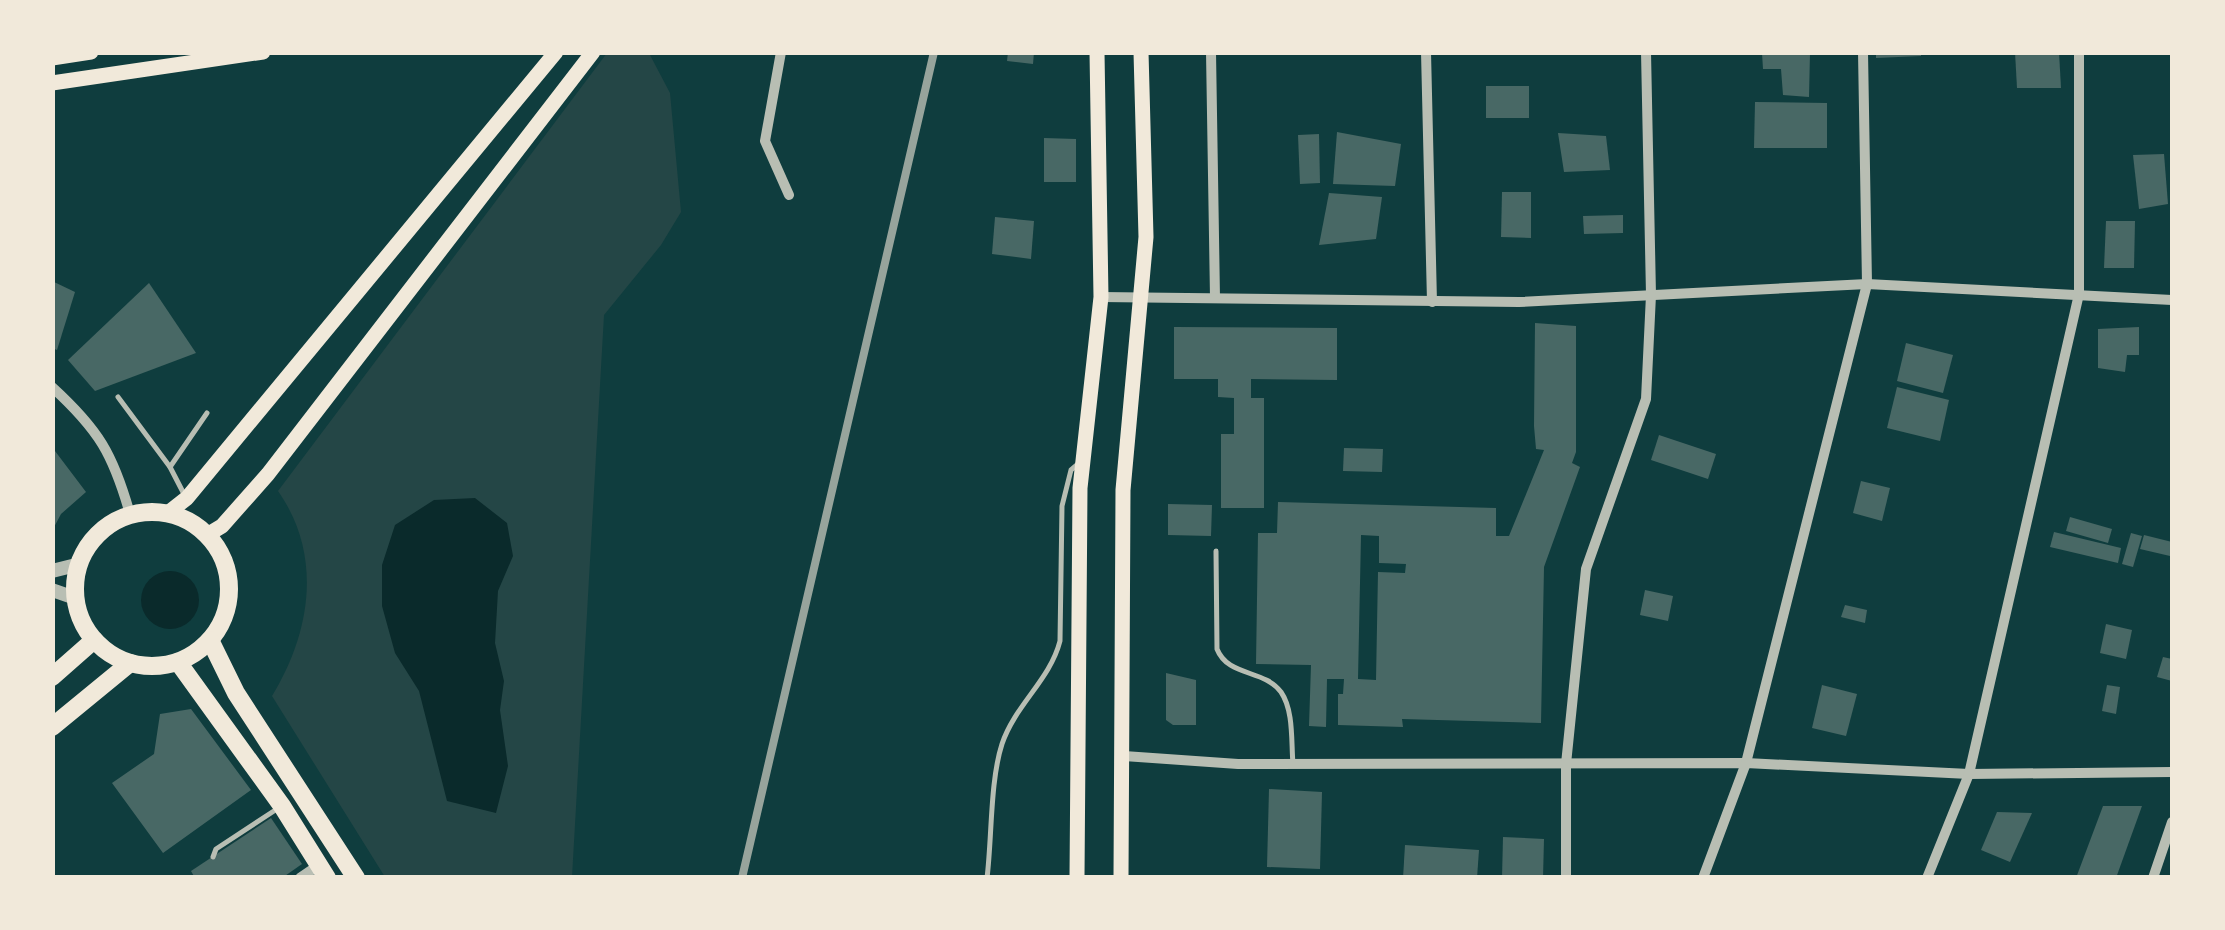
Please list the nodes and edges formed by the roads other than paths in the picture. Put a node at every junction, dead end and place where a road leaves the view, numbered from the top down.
1 (91, 52) edge
2 (263, 52) edge
3 (556, 52) edge
4 (593, 52) edge
5 (781, 52) edge
6 (1098, 52) edge
7 (1141, 52) edge
8 (1212, 52) edge
9 (1426, 52) edge
10 (1646, 52) edge
11 (1863, 52) edge
12 (2079, 52) edge
13 (52, 58) edge
14 (538, 75) junction
15 (52, 83) edge
16 (566, 91) junction
17 (789, 196) dead end
18 (1867, 284) junction
19 (1144, 294) junction
20 (2079, 294) junction
21 (1650, 295) junction
22 (1101, 297) junction
23 (1216, 298) junction
24 (2172, 300) edge
25 (1432, 302) junction
26 (52, 387) edge
27 (118, 396) dead end
28 (207, 413) dead end
29 (1082, 464) junction
30 (170, 467) junction
31 (187, 498) junction
32 (168, 513) junction
33 (130, 514) junction
34 (207, 534) junction
35 (1216, 551) dead end
36 (76, 565) junction
37 (52, 571) edge
38 (52, 590) edge
39 (74, 598) junction
40 (94, 640) junction
41 (210, 640) junction
42 (178, 662) junction
43 (130, 663) junction
44 (52, 677) edge
45 (52, 727) edge
46 (1124, 756) junction
47 (1746, 763) junction
48 (1293, 764) junction
49 (1566, 764) junction
50 (2172, 772) edge
51 (1968, 774) junction
52 (282, 806) junction
53 (2172, 822) edge
54 (213, 857) dead end
55 (323, 871) edge
56 (300, 878) edge
57 (356, 878) edge
58 (987, 878) edge
59 (1077, 878) edge
60 (1120, 878) edge
61 (1566, 878) edge
62 (1703, 878) edge
63 (1927, 878) edge
64 (2153, 878) edge

1 - 13 main road
2 - 15 main road
3 - 14 main road
4 - 16 main road
5 - 17 street
6 - 22 main road
7 - 19 main road
8 - 23 street
9 - 25 street
10 - 21 street
11 - 18 street
12 - 20 street
14 - 16 main road
14 - 31 main road
16 - 34 main road
18 - 20 street
18 - 21 street
18 - 47 street
19 - 22 street
19 - 23 street
19 - 46 main road
20 - 24 street
20 - 51 street
21 - 25 street
21 - 49 street
22 - 29 main road
23 - 25 street
26 - 33 street
27 - 30 lane
28 - 30 lane
29 - 58 lane
29 - 59 main road
30 - 31 lane
31 - 32 main road
32 - 33 main road
32 - 34 main road
33 - 36 main road
34 - 41 main road
35 - 48 lane
36 - 37 street
36 - 39 main road
38 - 39 street
39 - 40 main road
40 - 43 main road
40 - 44 main road
41 - 42 main road
41 - 57 main road
42 - 43 main road
42 - 52 main road
43 - 45 main road
46 - 48 street
46 - 60 main road
47 - 49 street
47 - 51 street
47 - 62 street
48 - 49 street
49 - 61 street
50 - 51 street
51 - 63 street
52 - 54 lane
52 - 55 main road
53 - 64 street
55 - 56 street

